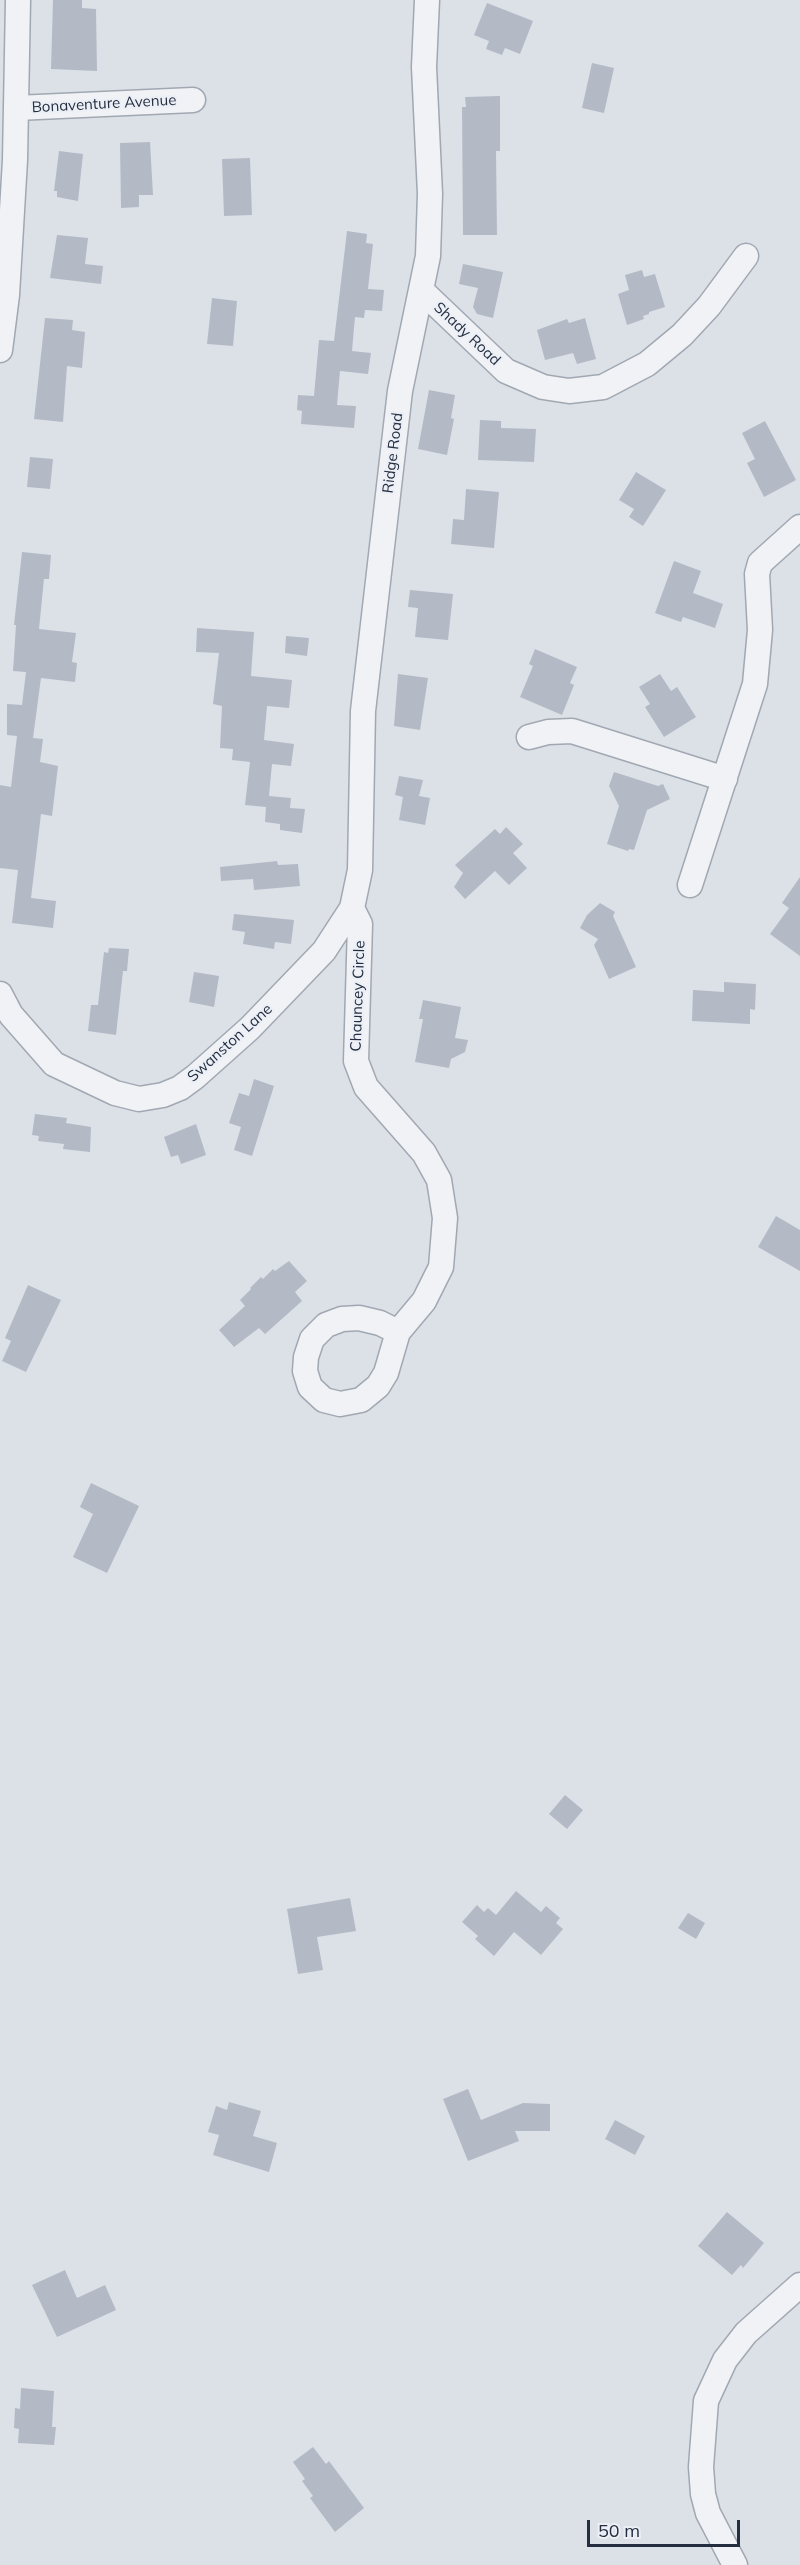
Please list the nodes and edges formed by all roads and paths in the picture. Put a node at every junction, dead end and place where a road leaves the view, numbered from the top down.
1 (18, 0) edge
2 (427, 0) edge
3 (193, 100) dead end
4 (16, 108) junction
5 (746, 256) dead end
6 (422, 291) junction
7 (0, 350) edge
8 (800, 527) edge
9 (529, 737) dead end
10 (725, 779) junction
11 (690, 885) dead end
12 (352, 908) junction
13 (0, 994) edge
14 (398, 1332) dead end
15 (800, 2285) edge
16 (735, 2565) edge

1 - 4 street
2 - 6 street, Ridge Road
3 - 4 street, Bonaventure Avenue
4 - 7 street
5 - 6 street, Shady Road
6 - 12 street, Ridge Road
8 - 10 street
9 - 10 street
10 - 11 street
12 - 13 street, Swanston Lane
12 - 14 street, Chauncey Circle
15 - 16 street

